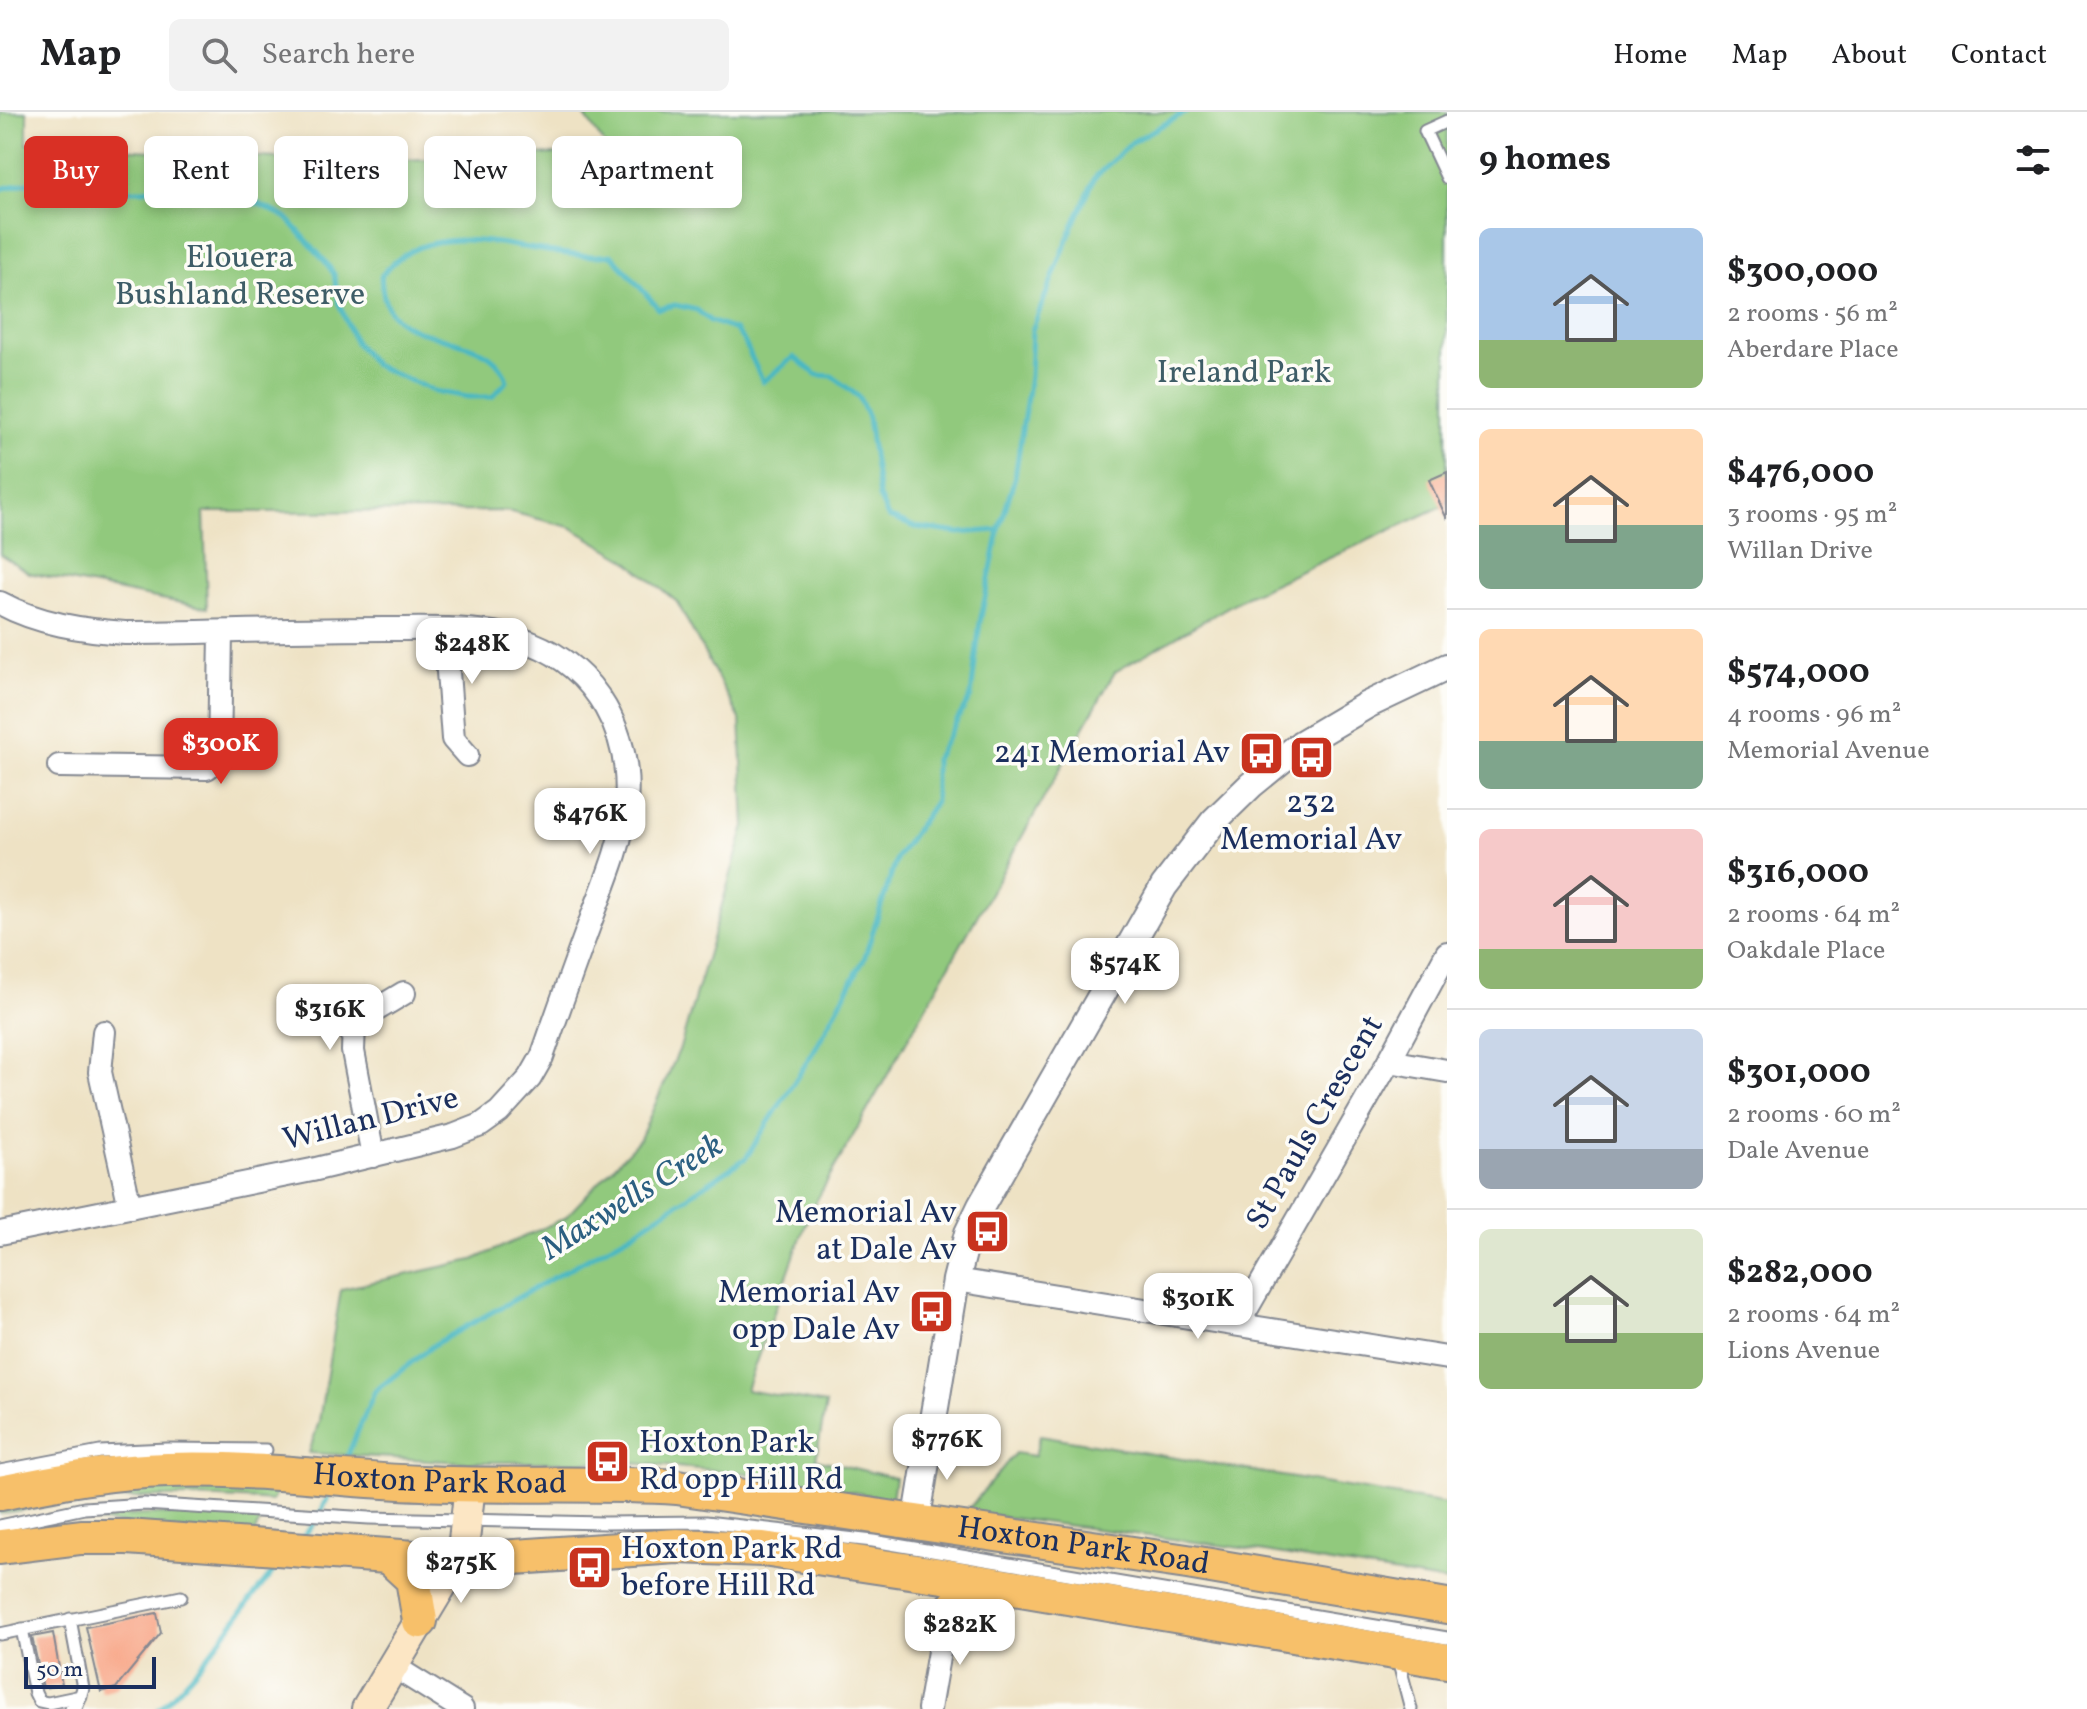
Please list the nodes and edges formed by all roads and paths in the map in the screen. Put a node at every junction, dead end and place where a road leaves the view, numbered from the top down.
1 (1447, 121) edge
2 (1447, 178) edge
3 (0, 603) edge
4 (445, 631) junction
5 (221, 632) junction
6 (1447, 667) edge
7 (467, 755) dead end
8 (59, 766) dead end
9 (1447, 953) edge
10 (404, 993) dead end
11 (104, 1032) dead end
12 (1389, 1061) junction
13 (1447, 1071) edge
14 (373, 1156) junction
15 (130, 1207) junction
16 (0, 1233) edge
17 (956, 1280) junction
18 (1238, 1324) junction
19 (1447, 1358) edge
20 (277, 1462) junction
21 (0, 1471) edge
22 (470, 1484) junction
23 (0, 1493) edge
24 (468, 1521) junction
25 (0, 1526) edge
26 (0, 1547) edge
27 (912, 1547) junction
28 (388, 1556) junction
29 (456, 1561) junction
30 (981, 1583) junction
31 (181, 1597) dead end
32 (1447, 1606) edge
33 (945, 1617) joint
34 (70, 1619) junction
35 (420, 1621) junction
36 (22, 1629) junction
37 (0, 1634) edge
38 (1447, 1638) edge
39 (1396, 1652) junction
40 (1447, 1661) edge
41 (393, 1666) junction
42 (81, 1696) junction
43 (71, 1709) edge
44 (367, 1709) edge
45 (462, 1709) edge
46 (929, 1709) edge
47 (1411, 1709) edge

1 - 2 lane
3 - 5 street, Willan Drive
4 - 5 street, Willan Drive
4 - 7 street
4 - 14 street, Willan Drive
5 - 8 street
6 - 17 street
9 - 12 street, St Pauls Crescent
10 - 14 street
11 - 15 street
12 - 13 street
12 - 18 street, St Pauls Crescent
14 - 15 street, Willan Drive
15 - 16 street, Willan Drive
17 - 18 street
17 - 27 street
18 - 19 street
20 - 21 lane
20 - 22 main road, Hoxton Park Road
20 - 23 main road, Hoxton Park Road
22 - 24 main road
22 - 27 main road, Hoxton Park Road
24 - 25 lane
24 - 27 lane
24 - 29 main road
26 - 28 main road, Hoxton Park Road
27 - 29 main road, Hoxton Park Road
27 - 30 main road, Hoxton Park Road
27 - 32 main road, Hoxton Park Road
27 - 38 lane
28 - 29 main road, Hoxton Park Road
28 - 35 main road
29 - 35 main road
30 - 33 main road
30 - 39 main road, Hoxton Park Road
31 - 34 lane
33 - 46 street
34 - 36 lane
34 - 42 lane
35 - 41 main road
36 - 37 lane
36 - 42 lane
39 - 40 main road, Hoxton Park Road
39 - 47 lane
41 - 44 main road
41 - 45 street
42 - 43 lane

